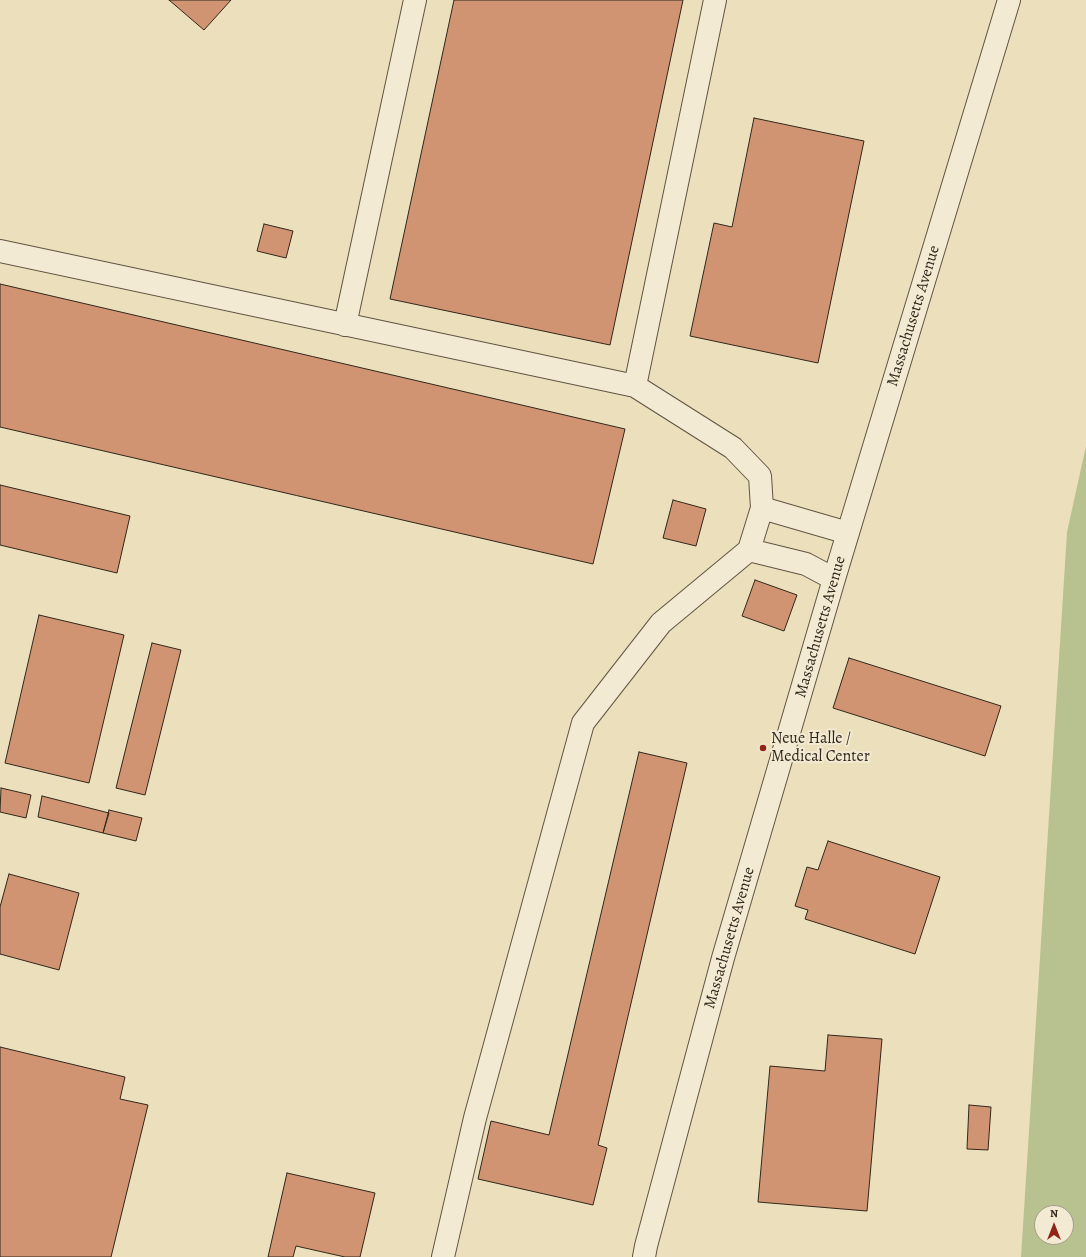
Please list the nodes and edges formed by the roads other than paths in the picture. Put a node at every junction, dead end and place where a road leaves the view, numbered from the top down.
1 (415, 0) edge
2 (715, 0) edge
3 (1009, 0) edge
4 (0, 251) edge
5 (345, 325) junction
6 (635, 386) junction
7 (762, 508) junction
8 (848, 533) junction
9 (748, 550) junction
10 (834, 579) junction
11 (443, 1257) edge
12 (644, 1257) edge

1 - 5 street
2 - 6 street
3 - 8 street, Massachusetts Avenue
4 - 5 street
5 - 6 street
6 - 7 street
7 - 8 street
7 - 9 street
8 - 10 street, Massachusetts Avenue
9 - 10 street
9 - 11 street
10 - 12 street, Massachusetts Avenue

